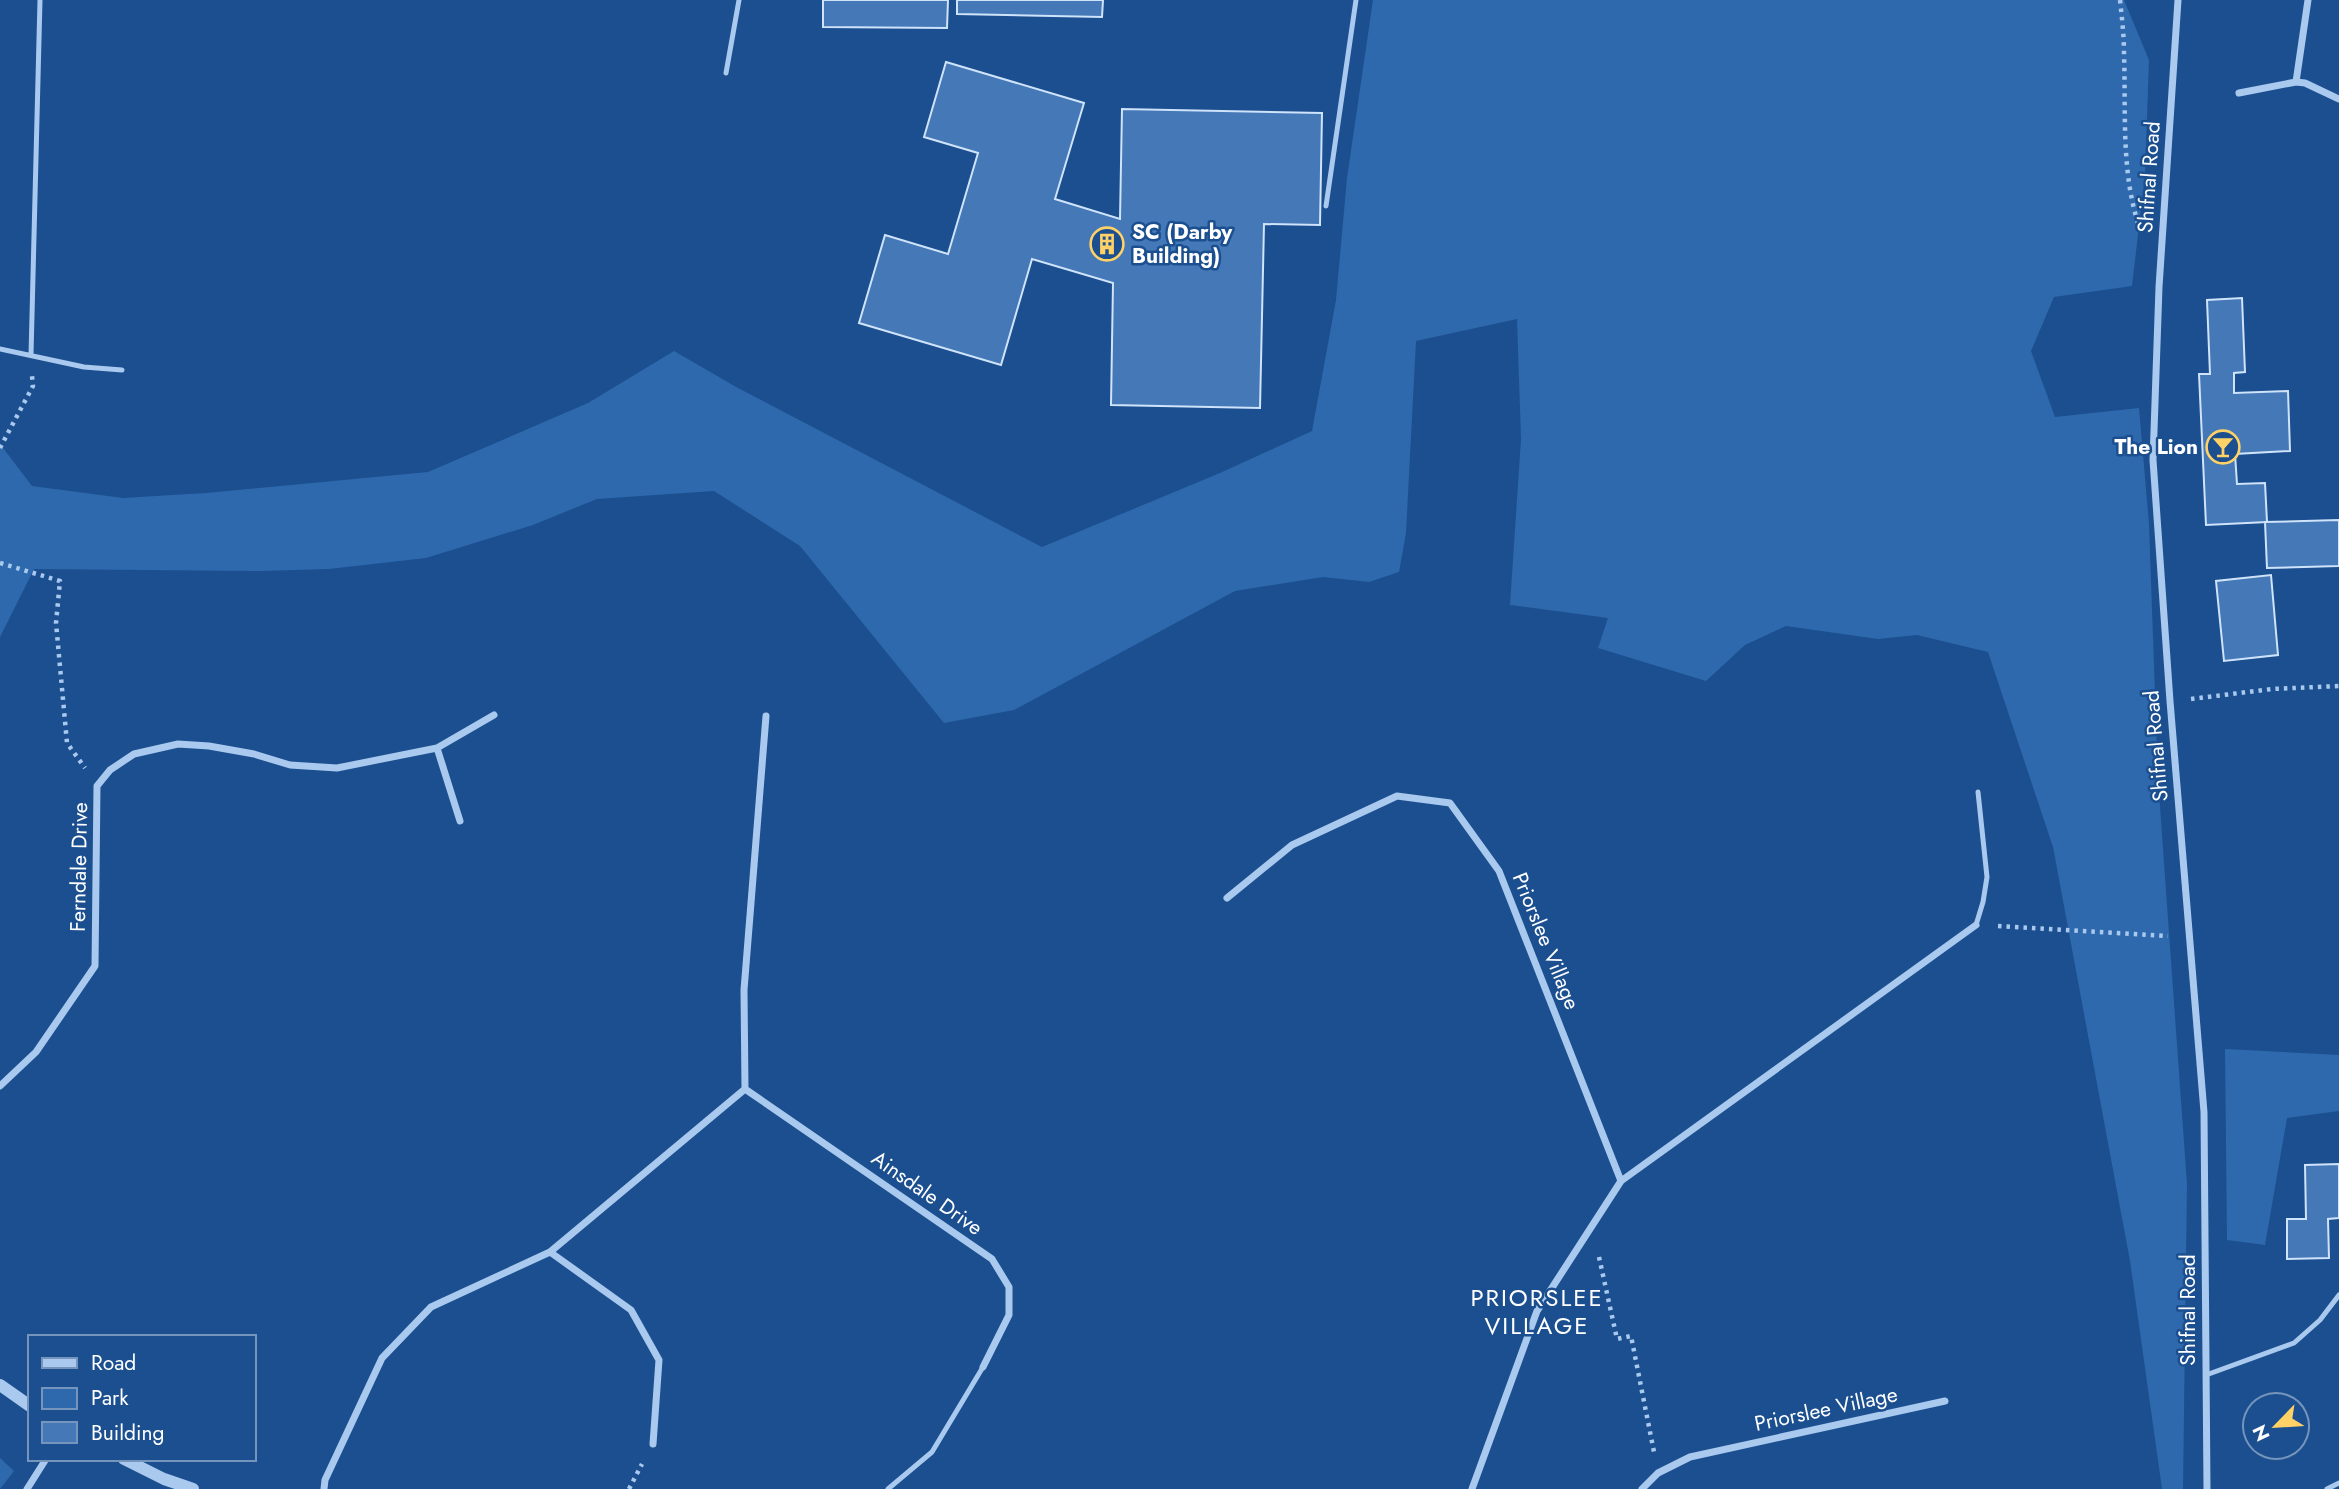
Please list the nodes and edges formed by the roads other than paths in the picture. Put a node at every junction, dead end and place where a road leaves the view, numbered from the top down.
1 (40, 0) edge
2 (739, 0) edge
3 (1356, 0) edge
4 (2178, 0) edge
5 (2308, 0) edge
6 (726, 73) dead end
7 (2296, 82) junction
8 (2239, 93) dead end
9 (2339, 99) edge
10 (1326, 206) dead end
11 (0, 349) edge
12 (31, 355) junction
13 (122, 370) dead end
14 (494, 715) dead end
15 (766, 716) dead end
16 (437, 748) junction
17 (1978, 792) dead end
18 (460, 821) dead end
19 (1227, 898) dead end
20 (1976, 925) joint
21 (0, 1086) edge
22 (745, 1089) junction
23 (1622, 1181) junction
24 (550, 1252) junction
25 (2339, 1295) edge
26 (983, 1367) joint
27 (2206, 1375) junction
28 (0, 1385) edge
29 (1945, 1401) dead end
30 (28, 1405) edge
31 (653, 1444) road end
32 (45, 1461) edge
33 (128, 1461) edge
34 (2339, 1483) edge
35 (27, 1489) edge
36 (193, 1489) edge
37 (324, 1489) edge
38 (888, 1489) edge
39 (1472, 1489) edge
40 (1642, 1489) edge
41 (2207, 1489) edge
42 (2328, 1489) edge

1 - 12 lane
2 - 6 lane
3 - 10 lane
4 - 27 street, Shifnal Road
5 - 7 street
7 - 8 street
7 - 9 street
11 - 12 lane
12 - 13 lane
14 - 16 street, Ferndale Drive
15 - 22 street
16 - 18 street
16 - 21 street, Ferndale Drive
17 - 20 lane
19 - 23 street, Priorslee Village
20 - 23 street
22 - 24 street
22 - 26 street, Ainsdale Drive
23 - 39 street
24 - 31 street
24 - 37 street
25 - 27 lane
26 - 38 lane
27 - 41 street, Shifnal Road
28 - 30 street
29 - 40 street, Priorslee Village
32 - 35 street
33 - 36 street
34 - 42 lane

